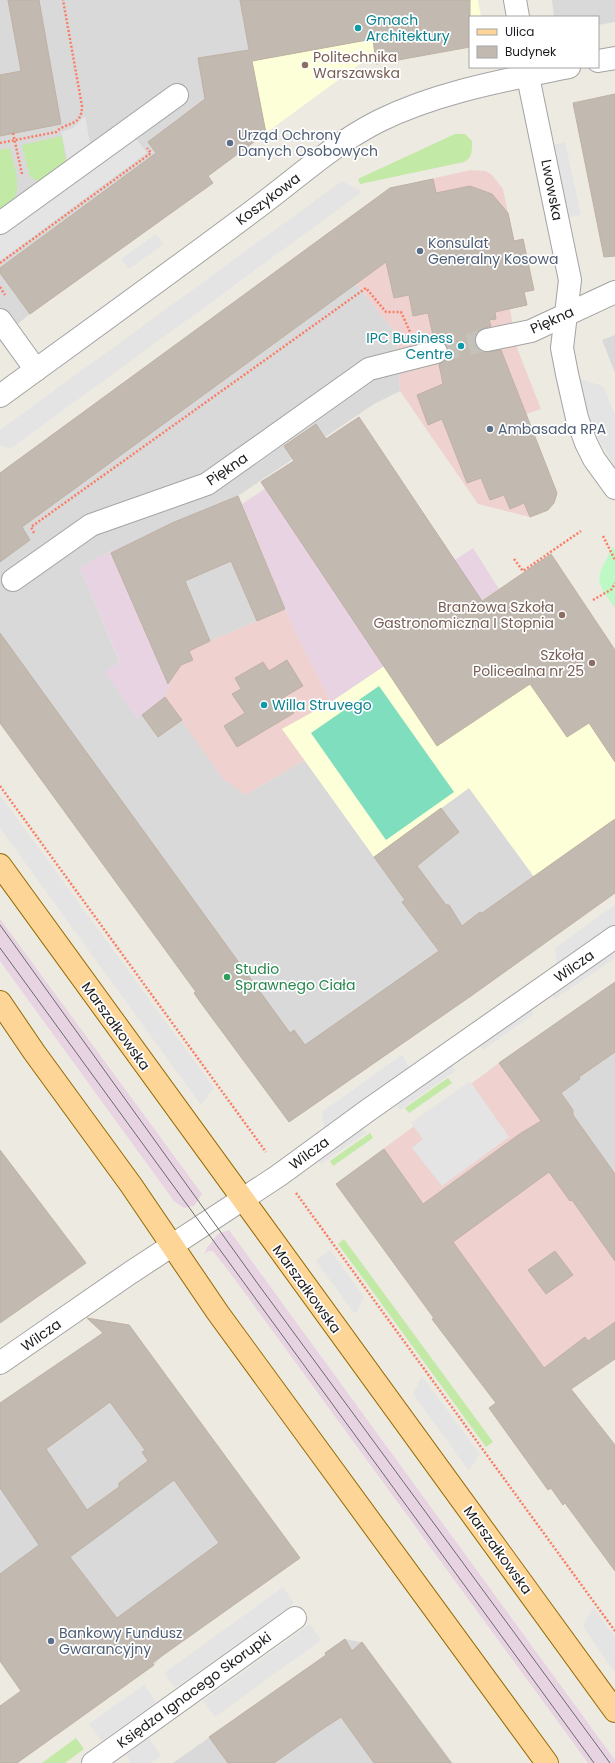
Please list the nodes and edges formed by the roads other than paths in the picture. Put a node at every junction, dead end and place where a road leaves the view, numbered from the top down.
1 (515, 0) edge
2 (518, 16) edge
3 (615, 58) edge
4 (599, 61) edge
5 (558, 68) edge
6 (527, 71) edge
7 (177, 95) dead end
8 (0, 223) edge
9 (615, 292) edge
10 (566, 314) junction
11 (0, 320) edge
12 (487, 340) tunnel mouth
13 (426, 354) tunnel mouth
14 (36, 370) junction
15 (0, 396) edge
16 (615, 488) edge
17 (14, 580) dead end
18 (0, 865) edge
19 (615, 937) edge
20 (0, 1002) edge
21 (242, 1200) junction
22 (172, 1246) junction
23 (0, 1363) edge
24 (295, 1618) dead end
25 (615, 1711) edge
26 (93, 1763) edge
27 (547, 1763) edge

1 - 2 street
3 - 4 street
5 - 6 street, Koszykowa
6 - 10 street, Lwowska
6 - 14 street, Koszykowa
7 - 8 street
9 - 10 street, Piękna
10 - 12 street, Piękna
10 - 16 street, Lwowska
11 - 14 street
13 - 17 street, Piękna
14 - 15 street, Koszykowa
18 - 21 main road, Marszałkowska
19 - 21 street, Wilcza
20 - 22 main road
21 - 22 street, Wilcza
21 - 25 main road, Marszałkowska
22 - 23 street, Wilcza
22 - 27 main road
24 - 26 street, Księdza Ignacego Skorupki

